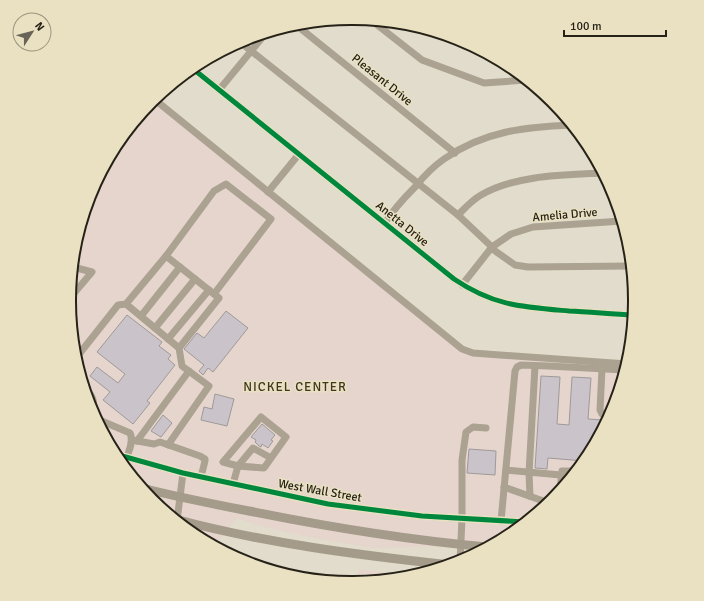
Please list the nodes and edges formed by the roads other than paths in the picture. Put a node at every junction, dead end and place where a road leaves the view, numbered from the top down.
1 (379, 27) edge
2 (302, 29) edge
3 (259, 42) edge
4 (246, 47) edge
5 (251, 51) junction
6 (197, 72) edge
7 (518, 81) edge
8 (220, 90) junction
9 (160, 103) edge
10 (565, 126) edge
11 (455, 153) junction
12 (299, 154) junction
13 (596, 174) edge
14 (418, 183) junction
15 (268, 192) junction
16 (458, 215) junction
17 (616, 221) edge
18 (385, 224) junction
19 (492, 248) junction
20 (166, 256) junction
21 (625, 266) edge
22 (180, 267) junction
23 (79, 268) edge
24 (196, 279) junction
25 (462, 284) junction
26 (77, 290) edge
27 (211, 292) junction
28 (126, 304) junction
29 (627, 315) edge
30 (141, 316) junction
31 (155, 328) junction
32 (168, 339) junction
33 (179, 348) junction
34 (82, 351) edge
35 (620, 363) edge
36 (535, 366) junction
37 (602, 369) junction
38 (619, 370) edge
39 (189, 371) junction
40 (603, 414) edge
41 (105, 423) edge
42 (486, 428) dead end
43 (242, 440) junction
44 (135, 441) junction
45 (168, 445) junction
46 (252, 448) junction
47 (127, 458) joint
48 (271, 458) junction
49 (238, 466) junction
50 (506, 470) junction
51 (569, 470) edge
52 (529, 472) junction
53 (183, 473) junction
54 (561, 475) junction
55 (200, 477) junction
56 (561, 480) edge
57 (233, 484) junction
58 (504, 487) junction
59 (153, 491) edge
60 (530, 496) junction
61 (181, 497) junction
62 (542, 500) edge
63 (178, 514) edge
64 (462, 518) junction
65 (501, 521) junction
66 (189, 522) edge
67 (516, 522) edge
68 (461, 545) junction
69 (477, 546) edge
70 (460, 554) edge
71 (435, 563) edge

1 - 7 street
2 - 11 street, Pleasant Drive
3 - 5 street
4 - 5 street
5 - 8 street
5 - 14 street
6 - 8 street, Anetta Drive
8 - 12 street, Anetta Drive
9 - 15 street
10 - 11 street
11 - 14 street
12 - 15 street
12 - 18 street, Anetta Drive
13 - 16 street
14 - 16 street
14 - 18 street
15 - 35 street
16 - 19 street
17 - 19 street, Amelia Drive
18 - 25 street, Anetta Drive
19 - 21 street
19 - 25 street, Amelia Drive
20 - 22 street
20 - 27 street
20 - 28 street
22 - 24 street
22 - 30 street
23 - 26 street
24 - 27 street
24 - 31 street
25 - 29 street, Anetta Drive
27 - 32 street
27 - 33 street
28 - 30 street
28 - 34 street
30 - 31 street
31 - 32 street
32 - 33 street
33 - 39 street
36 - 37 street
36 - 50 street
36 - 52 street
37 - 38 street
37 - 40 street
39 - 44 street
39 - 45 street
41 - 44 street
42 - 64 street
43 - 46 street
43 - 48 street
43 - 49 street
44 - 45 street
44 - 47 street
45 - 55 street
46 - 48 street
46 - 49 street
47 - 53 street, West Wall Street
48 - 49 street
49 - 57 street
50 - 52 street
50 - 58 street
51 - 54 street
52 - 54 street
52 - 60 street
53 - 55 street, West Wall Street
53 - 61 street
54 - 56 street
55 - 57 street, West Wall Street
57 - 64 street, West Wall Street
58 - 60 street
58 - 65 street
59 - 61 main road
60 - 62 street
61 - 63 street
61 - 68 main road
64 - 65 street, West Wall Street
64 - 68 street
65 - 67 street, West Wall Street
66 - 71 main road
68 - 69 main road
68 - 70 street

